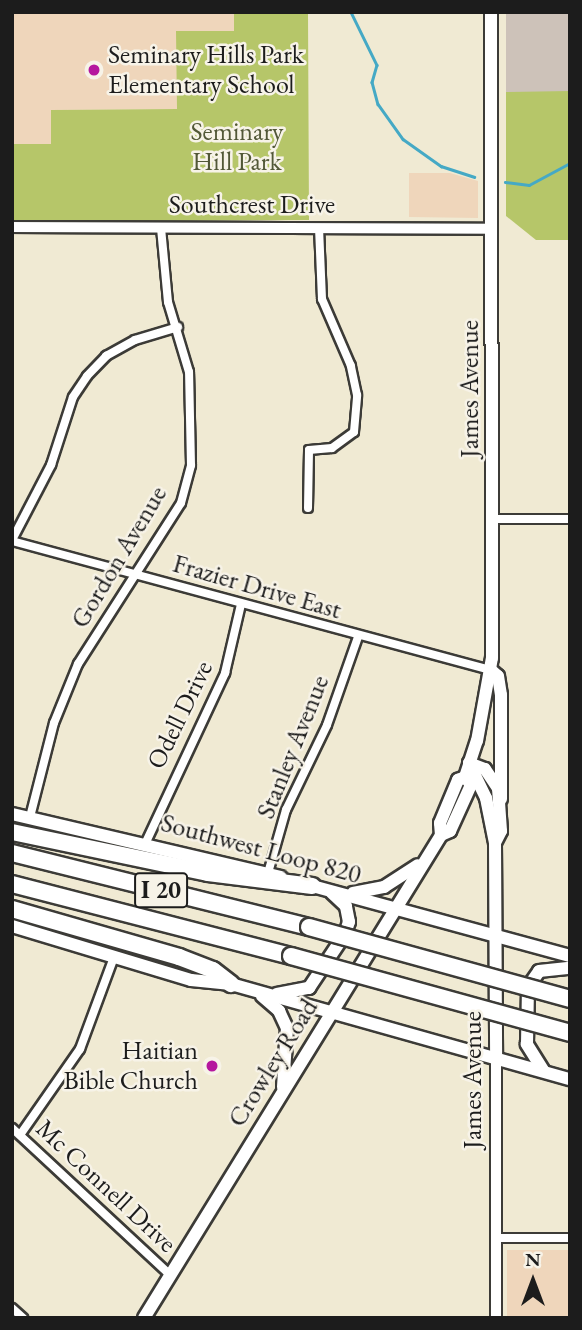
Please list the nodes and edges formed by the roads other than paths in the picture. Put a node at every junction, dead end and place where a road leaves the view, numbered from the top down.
1 (491, 12) edge
2 (12, 227) edge
3 (161, 228) junction
4 (319, 228) junction
5 (492, 229) junction
6 (178, 327) junction
7 (309, 508) dead end
8 (494, 519) junction
9 (570, 519) edge
10 (12, 541) edge
11 (136, 574) junction
12 (241, 604) junction
13 (358, 638) junction
14 (491, 670) junction
15 (469, 763) junction
16 (501, 799) junction
17 (12, 814) edge
18 (30, 817) junction
19 (12, 832) edge
20 (146, 842) junction
21 (495, 843) junction
22 (12, 853) edge
23 (429, 855) junction
24 (268, 873) junction
25 (12, 884) edge
26 (316, 887) junction
27 (340, 893) junction
28 (397, 907) junction
29 (12, 909) edge
30 (12, 926) edge
31 (496, 937) junction
32 (570, 956) edge
33 (114, 957) junction
34 (570, 968) edge
35 (232, 984) junction
36 (261, 993) junction
37 (570, 999) edge
38 (332, 1012) junction
39 (570, 1033) edge
40 (496, 1058) junction
41 (546, 1072) junction
42 (570, 1079) edge
43 (282, 1092) junction
44 (12, 1128) edge
45 (20, 1135) junction
46 (495, 1238) junction
47 (570, 1238) edge
48 (170, 1275) junction
49 (12, 1308) edge
50 (23, 1318) edge
51 (144, 1318) edge
52 (496, 1318) edge

1 - 5 main road, James Avenue
2 - 3 street, Southcrest Drive
3 - 4 street, Southcrest Drive
3 - 6 street, Gordon Avenue
4 - 5 street, Southcrest Drive
4 - 7 street
5 - 8 main road, James Avenue
6 - 10 street
6 - 11 street, Gordon Avenue
8 - 9 street
8 - 14 main road, James Avenue
10 - 11 street, Frazier Drive East
11 - 12 street, Frazier Drive East
11 - 18 street, Gordon Avenue
12 - 13 street, Frazier Drive East
12 - 20 street, Odell Drive
13 - 14 street, Frazier Drive East
13 - 24 street, Stanley Avenue
14 - 15 main road, James Avenue
14 - 16 main road, James Avenue
15 - 16 main road
15 - 21 main road, James Avenue
15 - 23 main road, Crowley Road
16 - 21 main road, James Avenue
17 - 18 main road, Southwest Loop 820
18 - 20 main road, Southwest Loop 820
19 - 26 highway
20 - 24 main road, Southwest Loop 820
21 - 31 main road, James Avenue
22 - 37 highway, I 20, bridge
23 - 27 main road
23 - 28 main road, Crowley Road
24 - 26 main road, Southwest Loop 820
25 - 39 highway, I 20, bridge
26 - 27 main road, Southwest Loop 820
26 - 36 main road
27 - 28 main road, Southwest Loop 820
28 - 31 main road, Southwest Loop 820
28 - 38 main road, Crowley Road
29 - 35 highway
30 - 33 main road
31 - 32 main road, Southwest Loop 820
31 - 40 main road, James Avenue
33 - 35 main road
33 - 45 street
34 - 41 main road
35 - 36 main road
36 - 38 main road
36 - 43 main road
38 - 40 main road
38 - 43 main road, Crowley Road
40 - 41 main road
40 - 46 street, James Avenue
41 - 42 main road
43 - 48 main road, Crowley Road
44 - 45 street, Mc Connell Drive
45 - 48 street, Mc Connell Drive
46 - 47 street
46 - 52 street, James Avenue
48 - 51 main road, Crowley Road
49 - 50 street

